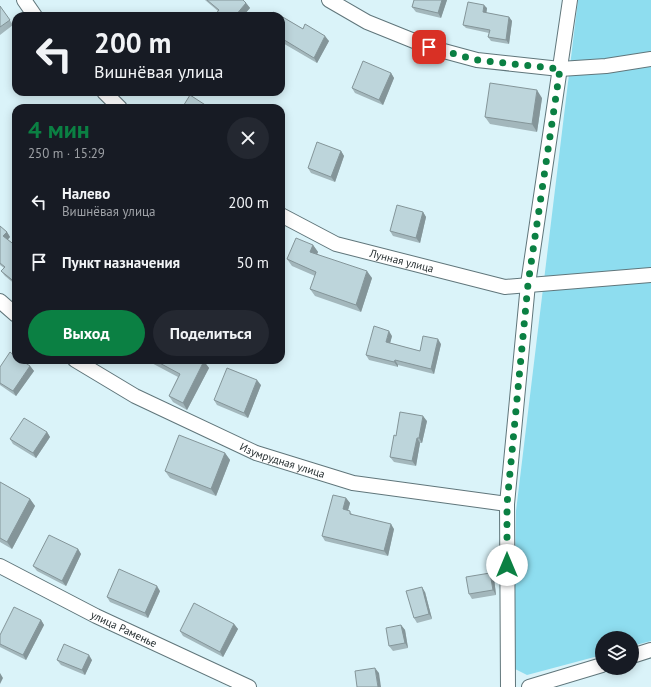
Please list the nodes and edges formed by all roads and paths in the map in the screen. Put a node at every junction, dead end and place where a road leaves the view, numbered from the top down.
1 (24, 0) edge
2 (329, 0) edge
3 (570, 0) edge
4 (32, 12) edge
5 (651, 59) edge
6 (560, 69) junction
7 (108, 96) edge
8 (116, 104) edge
9 (285, 217) edge
10 (651, 275) edge
11 (528, 284) junction
12 (0, 301) edge
13 (12, 311) edge
14 (82, 364) edge
15 (507, 504) junction
16 (0, 566) edge
17 (651, 650) edge
18 (639, 654) edge
19 (595, 667) edge
20 (249, 687) edge
21 (508, 687) edge
22 (528, 687) edge

1 - 4 street
2 - 6 street
3 - 6 street
5 - 6 street
6 - 11 street
7 - 8 street
9 - 11 street, Лунная улица
10 - 11 street, Лунная улица
11 - 15 street
12 - 13 street
14 - 15 street, Изумрудная улица
15 - 21 street
16 - 20 street, улица Раменье
17 - 18 street
19 - 22 street

